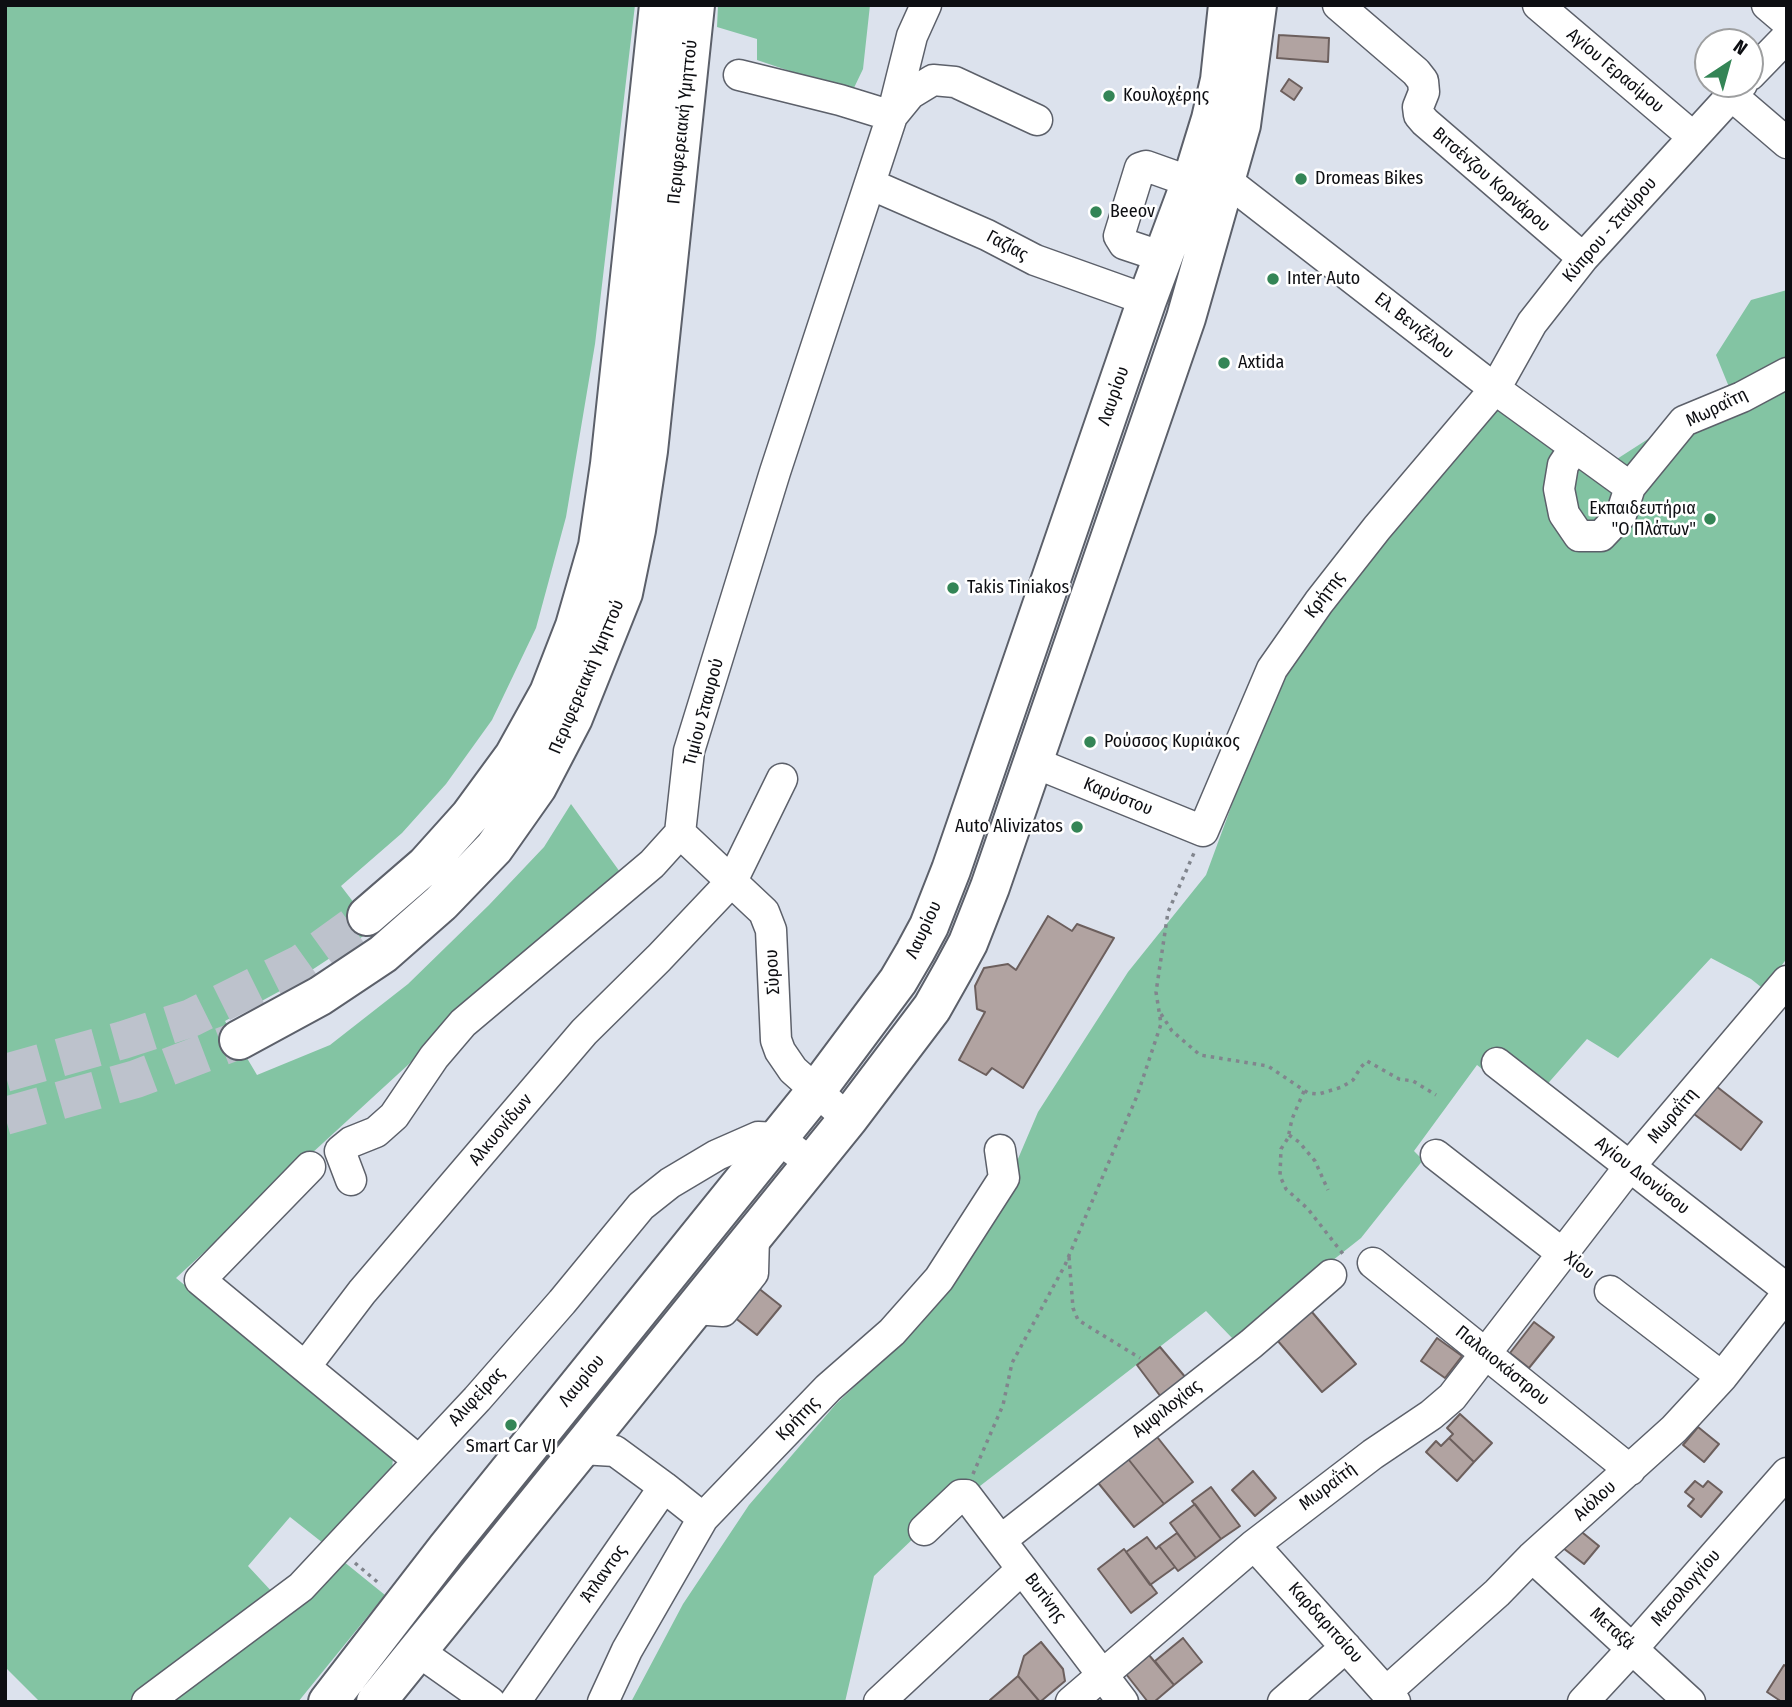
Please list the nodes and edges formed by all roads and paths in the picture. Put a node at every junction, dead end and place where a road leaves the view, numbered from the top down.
1 (659, 5) edge
2 (695, 5) edge
3 (926, 5) edge
4 (1228, 5) edge
5 (1257, 5) edge
6 (1338, 5) edge
7 (1538, 5) edge
8 (1767, 5) edge
9 (1787, 22) edge
10 (1787, 37) edge
11 (1764, 61) edge
12 (739, 75) dead end
13 (1729, 98) edge
14 (1751, 98) edge
15 (892, 116) junction
16 (1037, 120) dead end
17 (1692, 136) junction
18 (1787, 143) edge
19 (1204, 178) junction
20 (870, 184) junction
21 (1163, 257) junction
22 (1583, 258) junction
23 (1147, 300) junction
24 (1787, 373) edge
25 (1495, 389) junction
26 (1575, 447) junction
27 (1630, 487) junction
28 (1033, 762) junction
29 (782, 779) dead end
30 (1203, 831) junction
31 (680, 833) junction
32 (732, 881) junction
33 (367, 916) tunnel mouth
34 (1787, 981) edge
35 (1160, 1013) junction
36 (239, 1040) tunnel mouth
37 (1497, 1063) dead end
38 (816, 1091) junction
39 (1304, 1091) junction
40 (1436, 1095) dead end
41 (848, 1119) junction
42 (1289, 1135) junction
43 (778, 1138) junction
44 (1000, 1150) dead end
45 (1436, 1154) dead end
46 (812, 1164) junction
47 (1630, 1166) junction
48 (310, 1167) dead end
49 (351, 1180) dead end
50 (1328, 1190) dead end
51 (1563, 1254) junction
52 (1069, 1255) junction
53 (1373, 1263) dead end
54 (1331, 1275) joint
55 (1610, 1291) dead end
56 (1787, 1291) edge
57 (1487, 1353) junction
58 (1140, 1358) dead end
59 (305, 1367) junction
60 (1722, 1377) junction
61 (582, 1449) junction
62 (418, 1460) junction
63 (1630, 1470) junction
64 (1787, 1473) edge
65 (664, 1488) junction
66 (962, 1496) junction
67 (704, 1518) junction
68 (924, 1530) dead end
69 (1001, 1540) junction
70 (1254, 1545) junction
71 (338, 1549) junction
72 (1532, 1557) junction
73 (1022, 1569) junction
74 (404, 1604) junction
75 (1346, 1647) junction
76 (1633, 1648) junction
77 (418, 1650) junction
78 (1103, 1675) junction
79 (1391, 1697) edge
80 (332, 1700) edge
81 (147, 1702) edge
82 (376, 1702) edge
83 (490, 1702) edge
84 (515, 1702) edge
85 (603, 1702) edge
86 (879, 1702) edge
87 (1071, 1702) edge
88 (1123, 1702) edge
89 (1283, 1702) edge
90 (1583, 1702) edge
91 (1690, 1702) edge

1 - 33 main road, Περιφερειακή Υμηττού
2 - 36 main road, Περιφερειακή Υμηττού
3 - 15 street, Τιμίου Σταυρού
4 - 19 main road, Λαυρίου
5 - 19 main road, Λαυρίου
6 - 22 street, Βιτσένζου Κορνάρου
7 - 17 street, Αγίου Γερασίμου
8 - 9 street
10 - 11 street, Κύπρου - Σταύρου
12 - 15 street
13 - 17 street, Κύπρου - Σταύρου
14 - 18 street
15 - 16 street
15 - 20 street, Τιμίου Σταυρού
17 - 22 street, Κύπρου - Σταύρου
19 - 21 main road, Λαυρίου
19 - 21 street, Ελ. Βενιζέλου
19 - 25 street, Ελ. Βενιζέλου
19 - 28 main road, Λαυρίου
20 - 23 street, Γαζίας
20 - 31 street, Τιμίου Σταυρού
21 - 23 main road, Λαυρίου
22 - 25 street, Κύπρου - Σταύρου
23 - 38 main road, Λαυρίου
24 - 27 street, Μωραΐτη
25 - 26 street, Ελ. Βενιζέλου
25 - 30 street, Κρήτης
26 - 27 street, Ελ. Βενιζέλου
26 - 27 street, Μωραΐτη
28 - 30 street, Καρύστου
28 - 41 main road, Λαυρίου
29 - 32 street, Αλκυονίδων
30 - 35 path
31 - 32 street, Σύρου
31 - 49 street
32 - 38 street, Σύρου
32 - 59 street, Αλκυονίδων
34 - 47 street, Μωραΐτη
35 - 39 path
35 - 52 path
37 - 47 street, Αγίου Διονύσου
38 - 41 street, Σύρου
38 - 43 main road, Λαυρίου
39 - 40 path
39 - 42 path
41 - 46 main road, Λαυρίου
42 - 50 path
42 - 54 path
43 - 46 street
43 - 62 street, Αλιφείρας
43 - 74 main road, Λαυρίου
44 - 67 street, Κρήτης
45 - 51 street, Χίου
46 - 61 main road, Λαυρίου
47 - 51 street, Μωραΐτη
47 - 56 street, Αγίου Διονύσου
48 - 59 street
51 - 57 street, Μωραΐτή
52 - 58 path
52 - 66 path
53 - 57 street, Παλαιοκάστρου
54 - 69 street, Αμφιλοχίας
55 - 60 street, Χίου
56 - 60 street, Αιόλου
57 - 63 street, Παλαιοκάστρου
57 - 70 street, Μωραΐτή
59 - 62 street
60 - 63 street, Αιόλου
61 - 65 street
61 - 77 main road, Λαυρίου
62 - 71 street, Αλιφείρας
63 - 72 street, Αιόλου
64 - 76 street, Μεσολογγίου
65 - 67 street
65 - 84 street, Άτλαντος
66 - 68 street
66 - 69 street, Βυτίνης
67 - 85 street, Κρήτης
69 - 73 street, Βυτίνης
70 - 75 street, Καρδαριτσίου
70 - 78 street, Μωραΐτή
71 - 74 path
71 - 81 street, Αλιφείρας
72 - 76 street, Μεταξά
72 - 79 street, Αιόλου
73 - 78 street, Βυτίνης
73 - 86 street
74 - 80 main road, Λαυρίου
75 - 79 street, Καρδαριτσίου
75 - 89 street
76 - 90 street, Μεσολογγίου
76 - 91 street, Μεταξά
77 - 82 main road, Λαυρίου
77 - 83 street
78 - 87 street, Μωραΐτή
78 - 88 street, Βυτίνης

